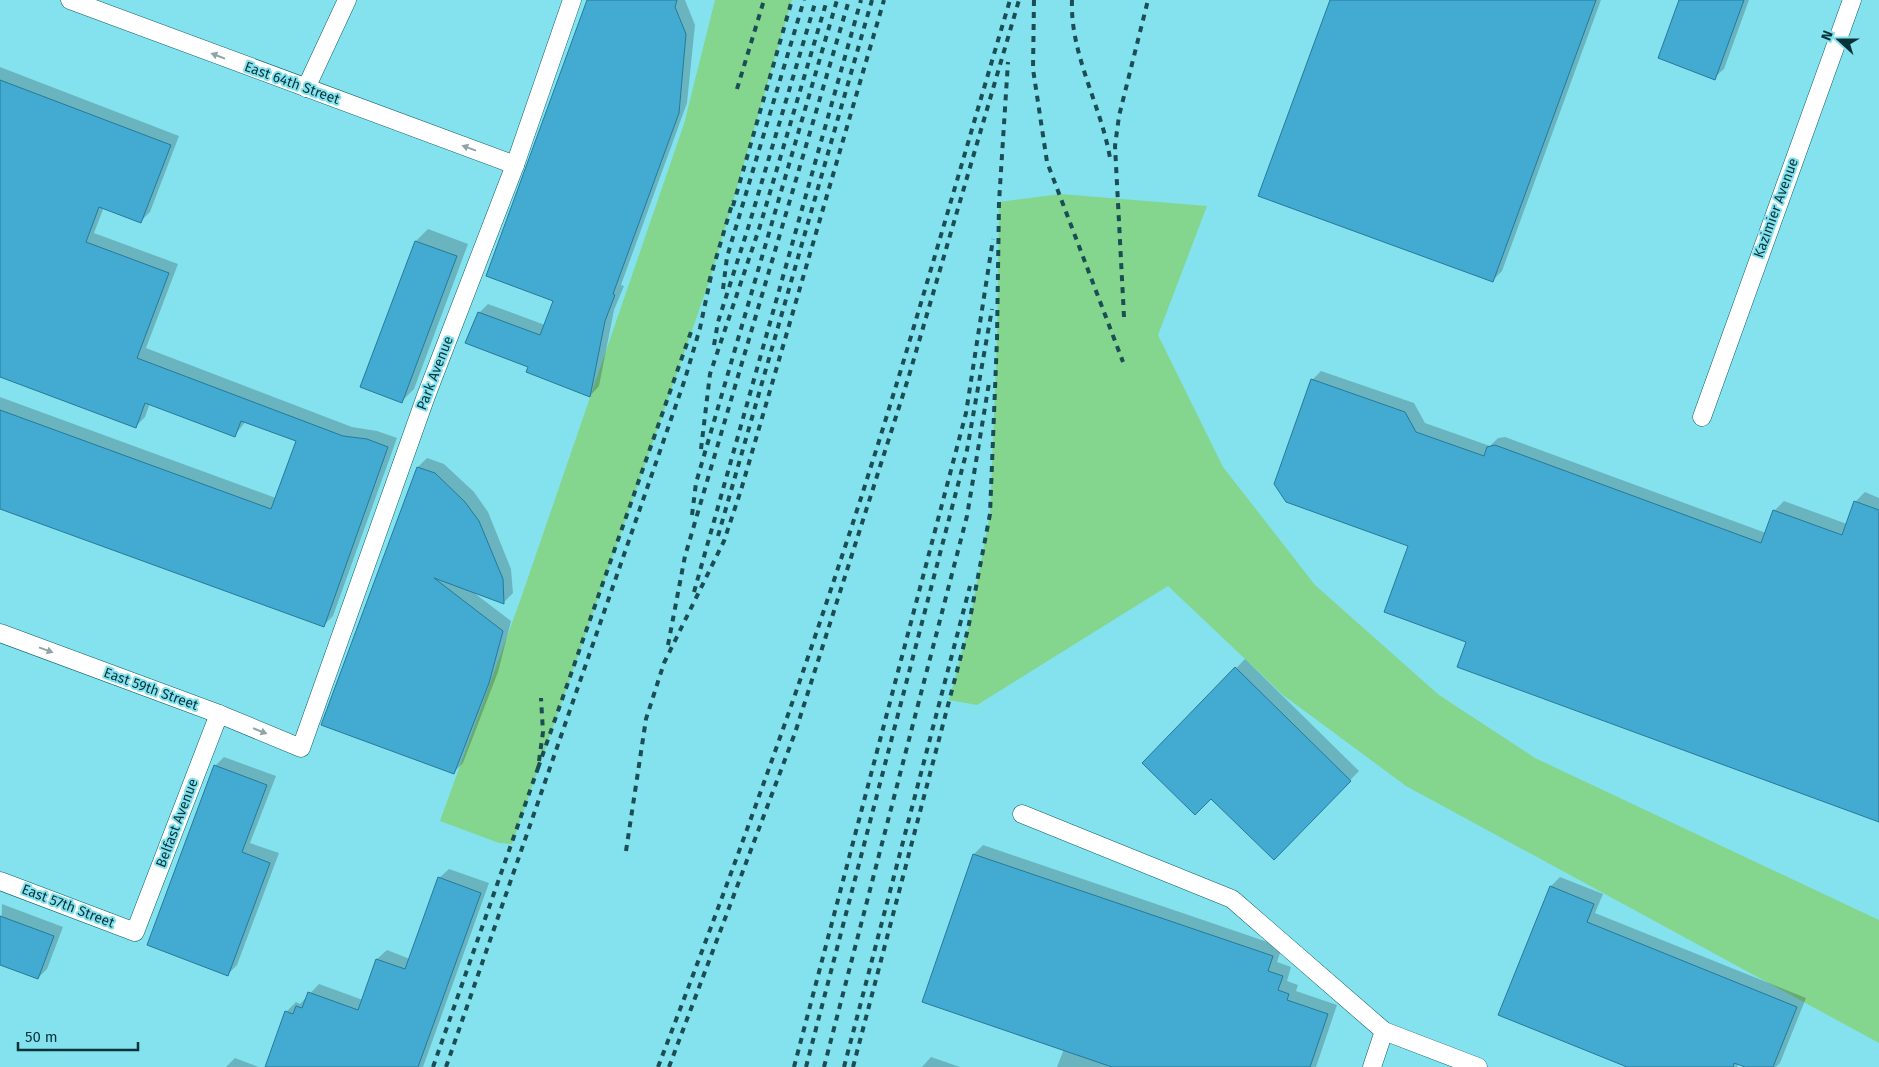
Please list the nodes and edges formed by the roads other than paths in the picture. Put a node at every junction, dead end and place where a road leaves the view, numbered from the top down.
1 (70, 0) edge
2 (347, 0) edge
3 (572, 0) edge
4 (1852, 0) edge
5 (306, 88) junction
6 (515, 164) junction
7 (1702, 418) dead end
8 (0, 632) edge
9 (219, 714) junction
10 (301, 748) joint
11 (1022, 814) dead end
12 (0, 881) edge
13 (135, 932) joint
14 (1384, 1031) junction
15 (1372, 1067) edge
16 (1478, 1067) edge

5 -> 1 street, East 64th Street
2 - 5 street
3 - 6 street, Park Avenue
4 - 7 street, Kazimier Avenue
6 -> 5 street, East 64th Street
6 - 10 street, Park Avenue
8 -> 9 street, East 59th Street
9 -> 10 street, East 59th Street
9 - 13 street, Belfast Avenue
11 - 14 street
12 - 13 street, East 57th Street
14 - 15 street
14 - 16 street

